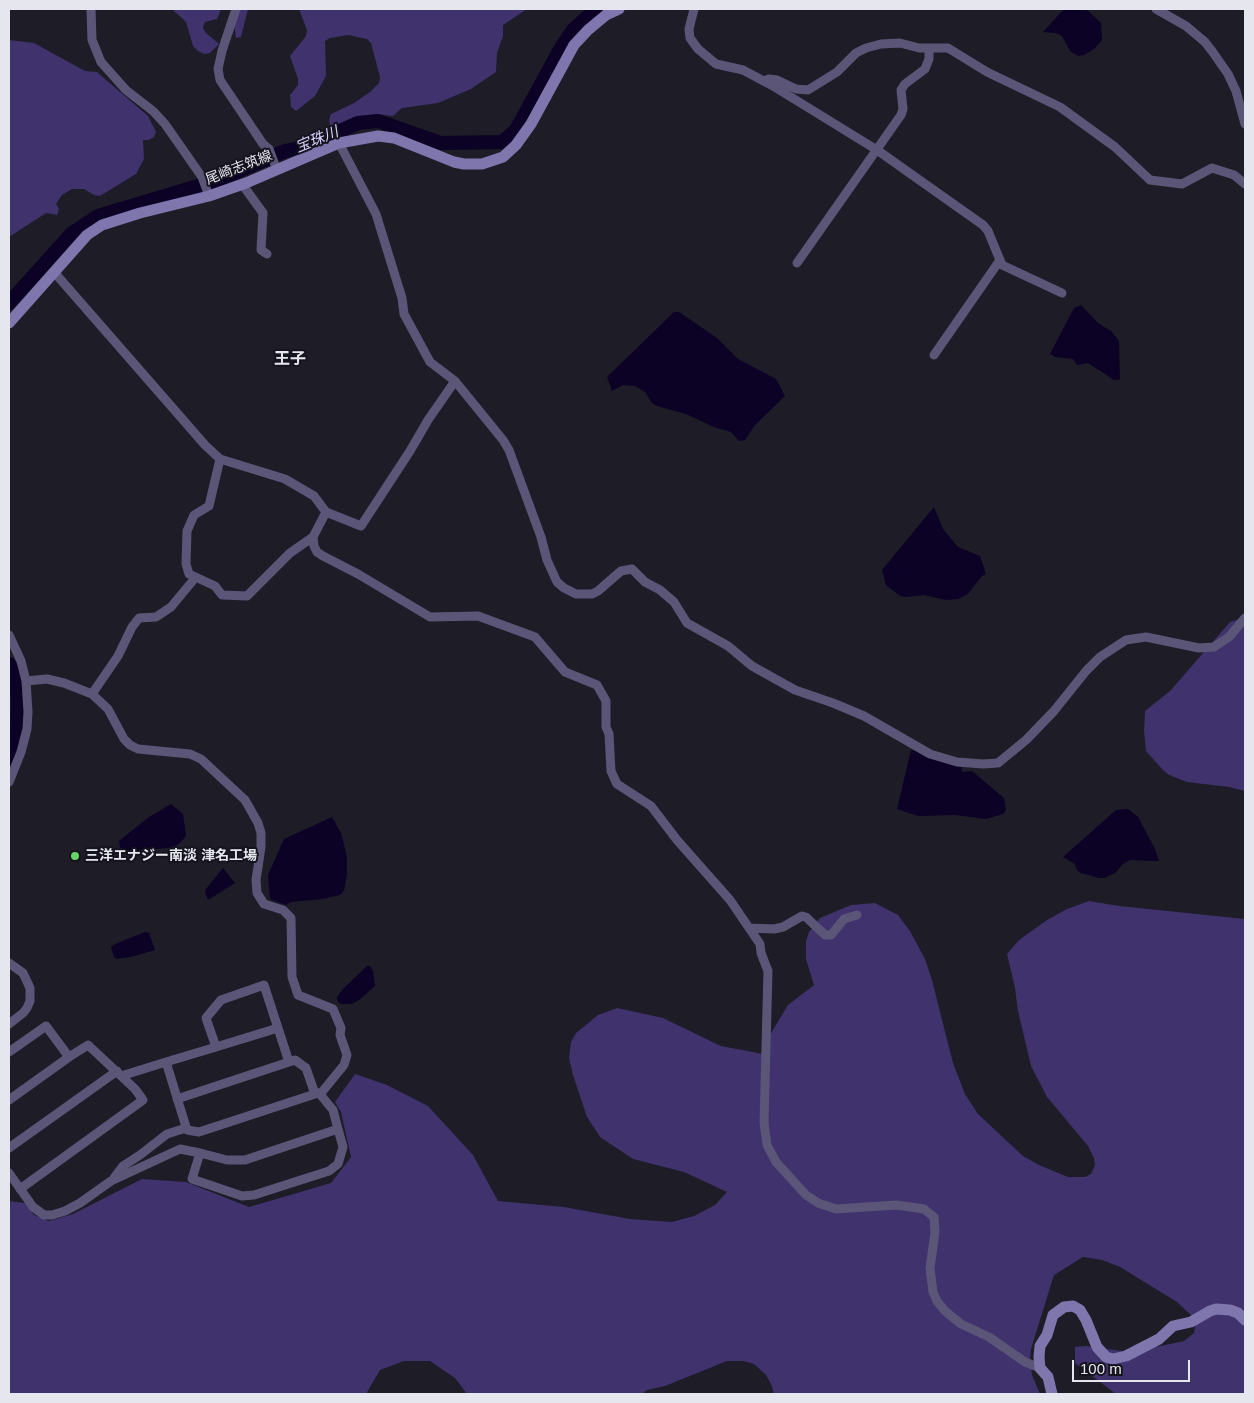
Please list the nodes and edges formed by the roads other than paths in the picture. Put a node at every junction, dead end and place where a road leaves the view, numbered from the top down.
1 (90, 9) edge
2 (236, 9) edge
3 (619, 9) edge
4 (694, 9) edge
5 (1156, 9) edge
6 (929, 48) junction
7 (764, 81) junction
8 (1245, 124) edge
9 (339, 143) junction
10 (877, 150) junction
11 (275, 166) junction
12 (242, 184) junction
13 (1245, 184) edge
14 (208, 194) junction
15 (267, 254) dead end
16 (1000, 260) junction
17 (797, 264) dead end
18 (54, 272) junction
19 (1062, 293) dead end
20 (9, 323) edge
21 (934, 355) dead end
22 (455, 381) junction
23 (220, 459) junction
24 (326, 512) junction
25 (313, 537) junction
26 (194, 578) junction
27 (1245, 618) edge
28 (9, 636) edge
29 (26, 681) junction
30 (92, 694) junction
31 (9, 782) edge
32 (857, 915) dead end
33 (750, 928) junction
34 (9, 963) edge
35 (9, 1024) edge
36 (278, 1028) junction
37 (216, 1047) junction
38 (9, 1052) edge
39 (69, 1057) junction
40 (166, 1062) junction
41 (289, 1062) junction
42 (119, 1073) junction
43 (317, 1094) junction
44 (177, 1099) junction
45 (9, 1100) edge
46 (186, 1128) junction
47 (338, 1129) junction
48 (9, 1148) edge
49 (200, 1153) junction
50 (9, 1173) edge
51 (111, 1182) junction
52 (20, 1189) junction
53 (1245, 1320) edge
54 (1040, 1368) junction
55 (1052, 1394) edge

1 - 14 street
2 - 11 street
3 - 9 main road, 尾崎志筑線
4 - 7 street
5 - 8 street
6 - 7 street
6 - 10 street
6 - 13 street
7 - 10 street
9 - 11 main road, 尾崎志筑線
9 - 22 street
10 - 16 street
10 - 17 street
11 - 12 main road, 尾崎志筑線
12 - 14 main road, 尾崎志筑線
12 - 15 street
14 - 18 main road, 尾崎志筑線
16 - 19 street
16 - 21 street
18 - 20 main road, 尾崎志筑線
18 - 23 street
22 - 24 street
22 - 27 street
23 - 24 street
23 - 26 street
24 - 25 street
25 - 26 street
25 - 33 street
26 - 30 street
28 - 29 street
29 - 30 street
29 - 31 street
30 - 43 street
32 - 33 street
33 - 54 street
34 - 35 street
36 - 37 street
36 - 37 street
36 - 41 street
37 - 40 street
38 - 39 street
39 - 42 street
39 - 45 street
40 - 42 street
40 - 44 street
41 - 43 street
41 - 44 street
42 - 48 street
42 - 52 street
43 - 46 street
43 - 47 street
44 - 46 street
46 - 51 street
47 - 49 street
47 - 49 street
49 - 51 street
50 - 52 street
51 - 52 street
53 - 54 main road
54 - 55 main road

